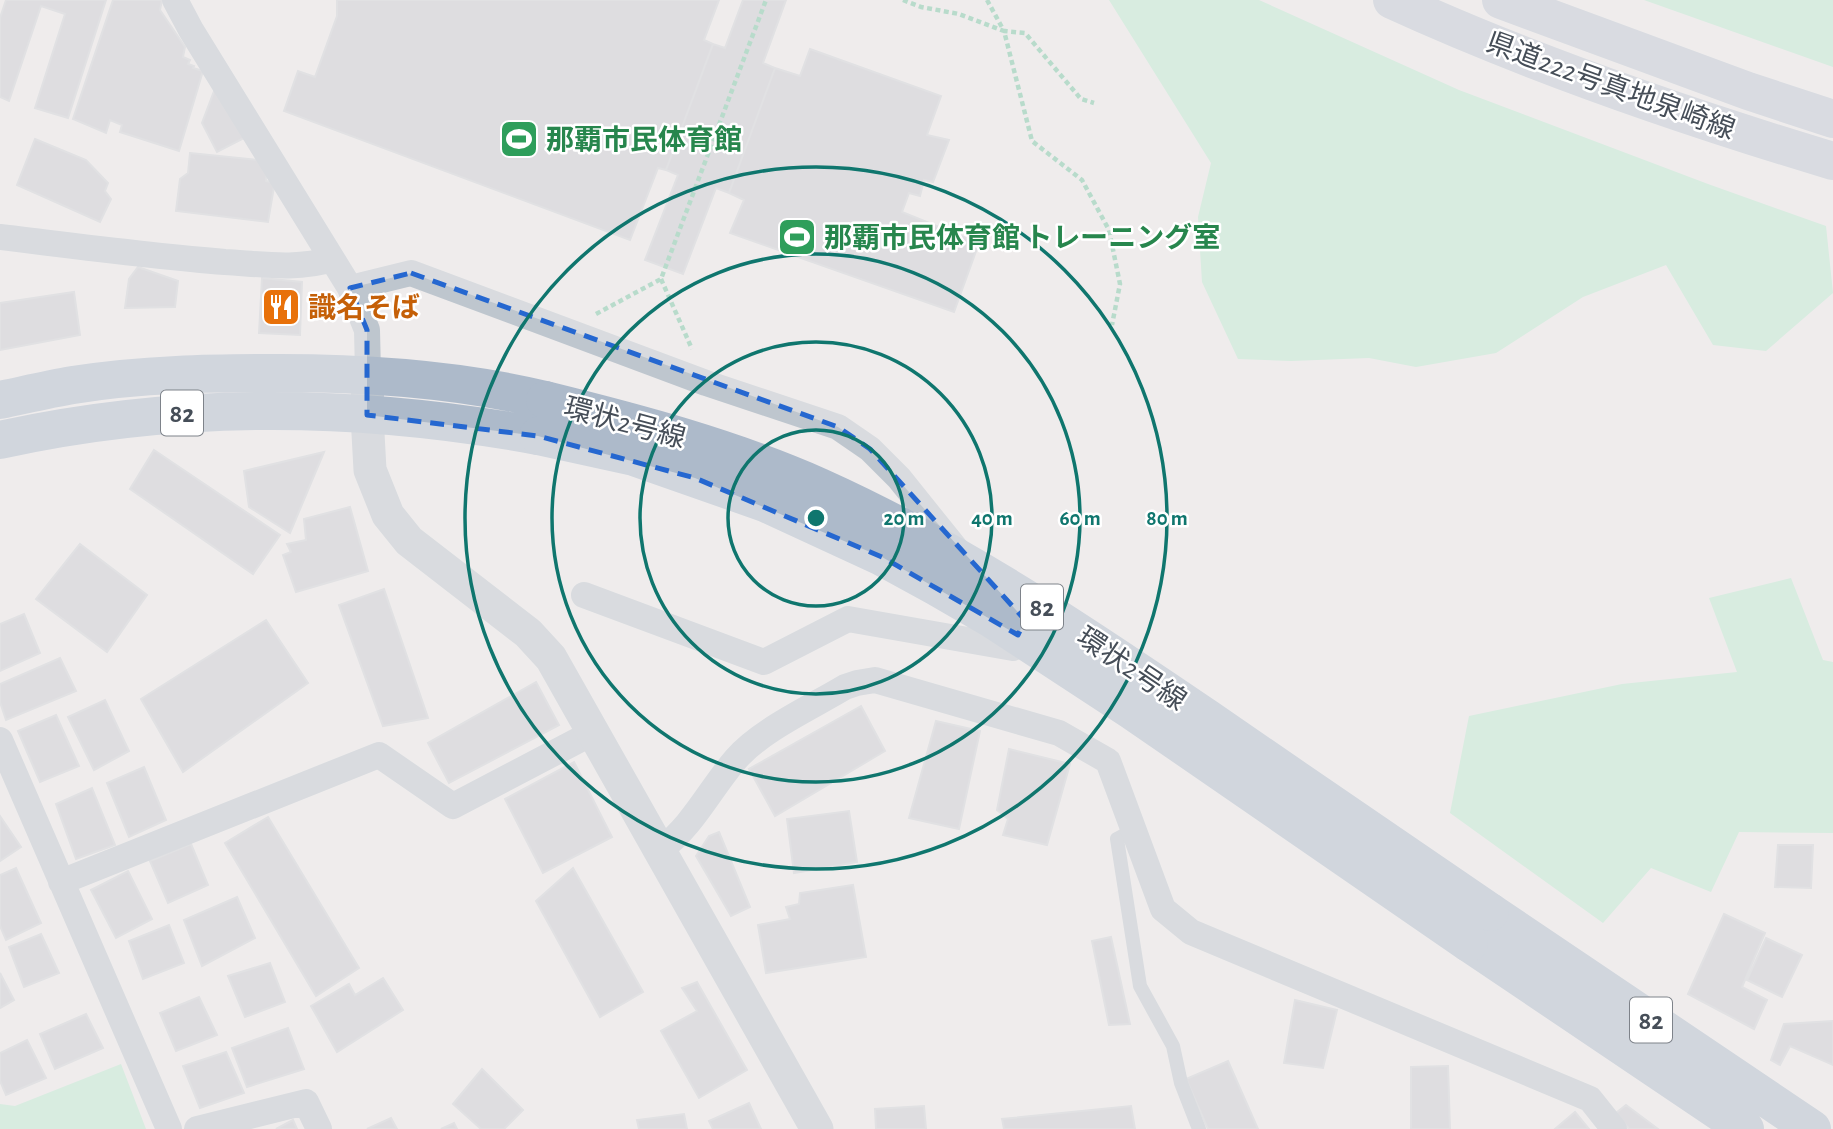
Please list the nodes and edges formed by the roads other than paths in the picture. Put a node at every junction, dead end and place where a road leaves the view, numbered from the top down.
1 (175, 0) edge
2 (1392, 0) edge
3 (1501, 0) edge
4 (1833, 119) edge
5 (1833, 161) edge
6 (0, 237) edge
7 (332, 259) junction
8 (350, 288) junction
9 (368, 374) junction
10 (0, 400) edge
11 (367, 415) junction
12 (541, 418) junction
13 (0, 440) edge
14 (584, 595) dead end
15 (594, 732) junction
16 (3, 755) edge
17 (1134, 830) junction
18 (660, 850) junction
19 (61, 882) junction
20 (169, 1129) edge
21 (197, 1129) edge
22 (319, 1129) edge
23 (817, 1129) edge
24 (1199, 1129) edge
25 (1614, 1129) edge
26 (1745, 1129) edge
27 (1812, 1129) edge

1 - 7 street
2 - 5 main road, 県道222号真地泉崎線
3 - 4 main road, 県道222号真地泉崎線
6 - 7 street
7 - 8 street
8 - 9 street
8 - 14 street
9 - 10 main road, 環状2号線 / 82
9 - 11 street
9 - 12 main road, 環状2号線 / 82
11 - 12 main road, 環状2号線 / 82
11 - 13 main road, 環状2号線 / 82
11 - 15 street
12 - 26 main road, 環状2号線 / 82, bridge
12 - 27 main road, 環状2号線 / 82, bridge
15 - 18 street
15 - 19 street
16 - 19 street
17 - 18 street
17 - 24 lane
17 - 25 street
18 - 23 street
19 - 20 street
21 - 22 street

